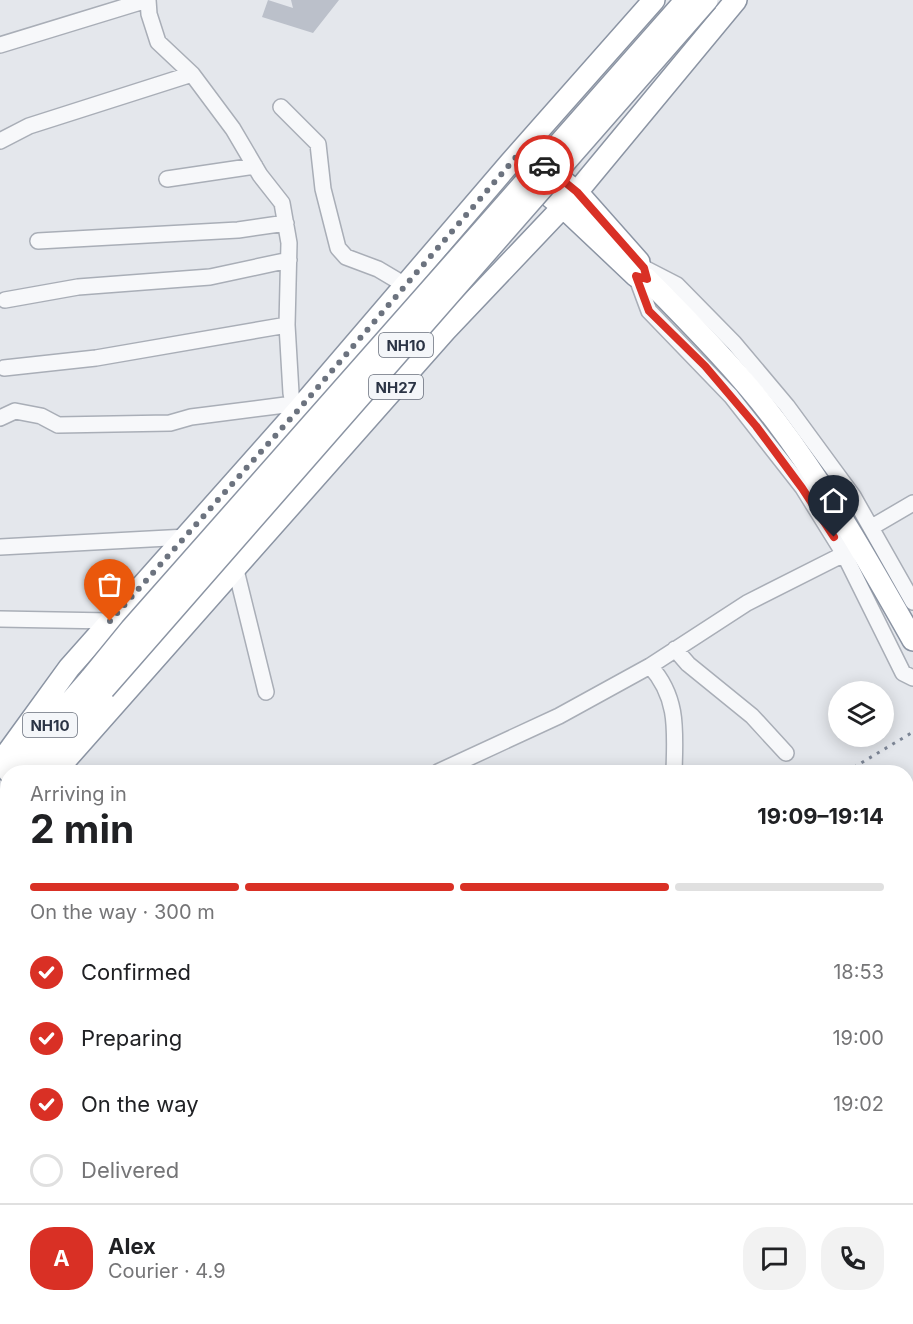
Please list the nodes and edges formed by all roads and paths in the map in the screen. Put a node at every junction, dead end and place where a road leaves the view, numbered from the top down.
1 (148, 0) edge
2 (654, 0) edge
3 (686, 0) edge
4 (707, 0) edge
5 (736, 0) edge
6 (0, 45) edge
7 (192, 74) junction
8 (281, 107) dead end
9 (0, 141) edge
10 (516, 156) junction
11 (255, 166) junction
12 (167, 179) dead end
13 (570, 200) junction
14 (286, 223) junction
15 (38, 241) dead end
16 (289, 260) junction
17 (646, 278) junction
18 (405, 285) junction
19 (5, 300) dead end
20 (287, 325) junction
21 (4, 369) dead end
22 (297, 406) junction
23 (0, 418) edge
24 (913, 503) edge
25 (872, 527) junction
26 (187, 537) junction
27 (0, 547) edge
28 (844, 554) junction
29 (235, 566) junction
30 (913, 602) edge
31 (0, 619) edge
32 (110, 621) junction
33 (913, 640) edge
34 (675, 649) junction
35 (650, 666) junction
36 (913, 678) edge
37 (97, 684) junction
38 (266, 692) dead end
39 (786, 753) dead end
40 (4, 754) edge
41 (16, 765) edge
42 (35, 765) edge
43 (61, 765) edge
44 (469, 765) edge
45 (674, 765) edge

1 - 6 street
1 - 7 street
2 - 10 highway
3 - 37 highway, NH10, bridge
4 - 37 highway, NH10, bridge
5 - 13 highway, NH27
7 - 9 street
7 - 11 street
8 - 18 street
10 - 13 highway
10 - 18 highway
11 - 12 street
11 - 14 street
13 - 17 highway
13 - 29 highway, NH27
14 - 15 street
14 - 16 street
16 - 19 street
16 - 20 street
17 - 25 street
17 - 28 street
17 - 33 highway
18 - 22 highway
20 - 21 street
20 - 22 street
22 - 23 street
22 - 26 highway
24 - 25 street
25 - 30 street
26 - 27 street
26 - 32 highway
28 - 34 street
28 - 36 street
29 - 38 street
29 - 43 highway, NH27
31 - 32 street
32 - 40 highway
34 - 35 street
34 - 39 street
35 - 44 street
35 - 45 street
37 - 41 highway, NH10
37 - 42 highway, NH10

